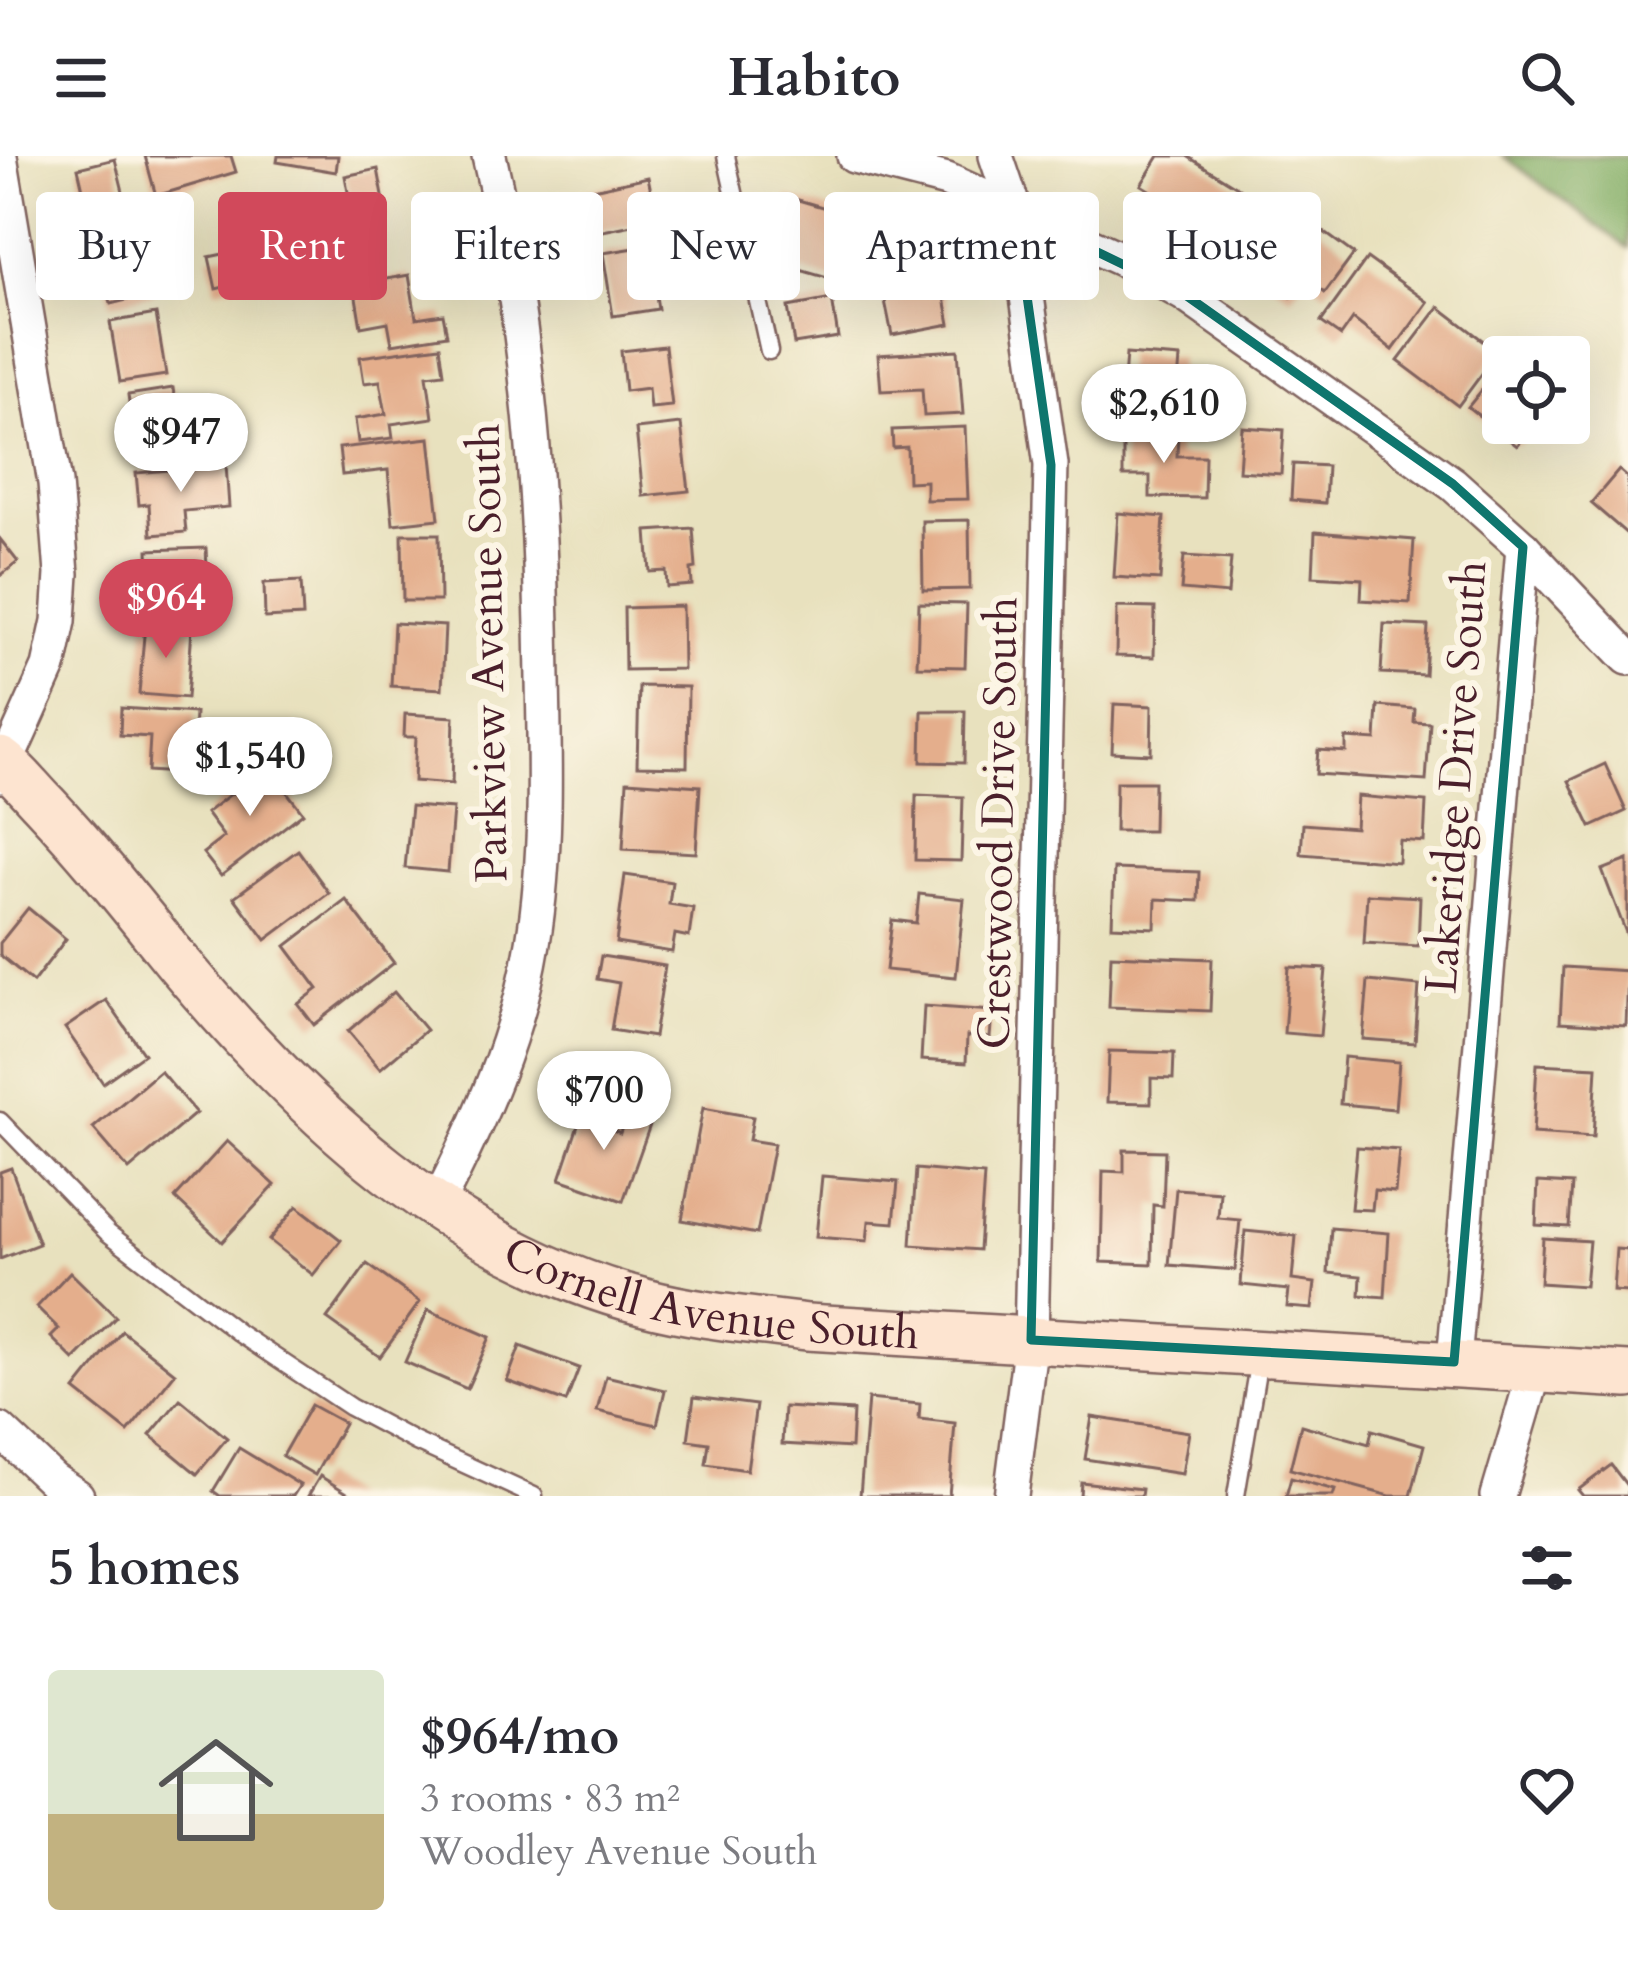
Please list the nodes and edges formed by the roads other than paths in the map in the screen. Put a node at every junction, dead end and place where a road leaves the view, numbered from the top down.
1 (0, 156) edge
2 (489, 156) edge
3 (726, 156) edge
4 (854, 156) edge
5 (996, 156) edge
6 (972, 192) edge
7 (1008, 192) edge
8 (1099, 249) edge
9 (1028, 300) edge
10 (769, 351) dead end
11 (1523, 547) junction
12 (1628, 658) edge
13 (2, 766) edge
14 (0, 1121) edge
15 (436, 1207) junction
16 (1031, 1340) junction
17 (1260, 1352) junction
18 (1454, 1362) junction
19 (1537, 1367) junction
20 (1628, 1375) edge
21 (0, 1430) edge
22 (77, 1496) edge
23 (534, 1496) edge
24 (1011, 1496) edge
25 (1237, 1496) edge
26 (1498, 1496) edge

1 - 13 street
2 - 15 street, Parkview Avenue South
3 - 10 lane
4 - 6 street, Lakeridge Drive South
5 - 7 street, Crestwood Drive South
8 - 11 street, Lakeridge Drive South
9 - 16 street, Crestwood Drive South
11 - 12 street
11 - 18 street, Lakeridge Drive South
13 - 15 street, Cornell Avenue South
14 - 23 lane
15 - 16 street, Cornell Avenue South
16 - 17 street, Cornell Avenue South
16 - 24 street, Crestwood Drive South
17 - 18 street, Cornell Avenue South
17 - 25 lane
18 - 19 street, Cornell Avenue South
19 - 20 street, Cornell Avenue South
19 - 26 street
21 - 22 street

